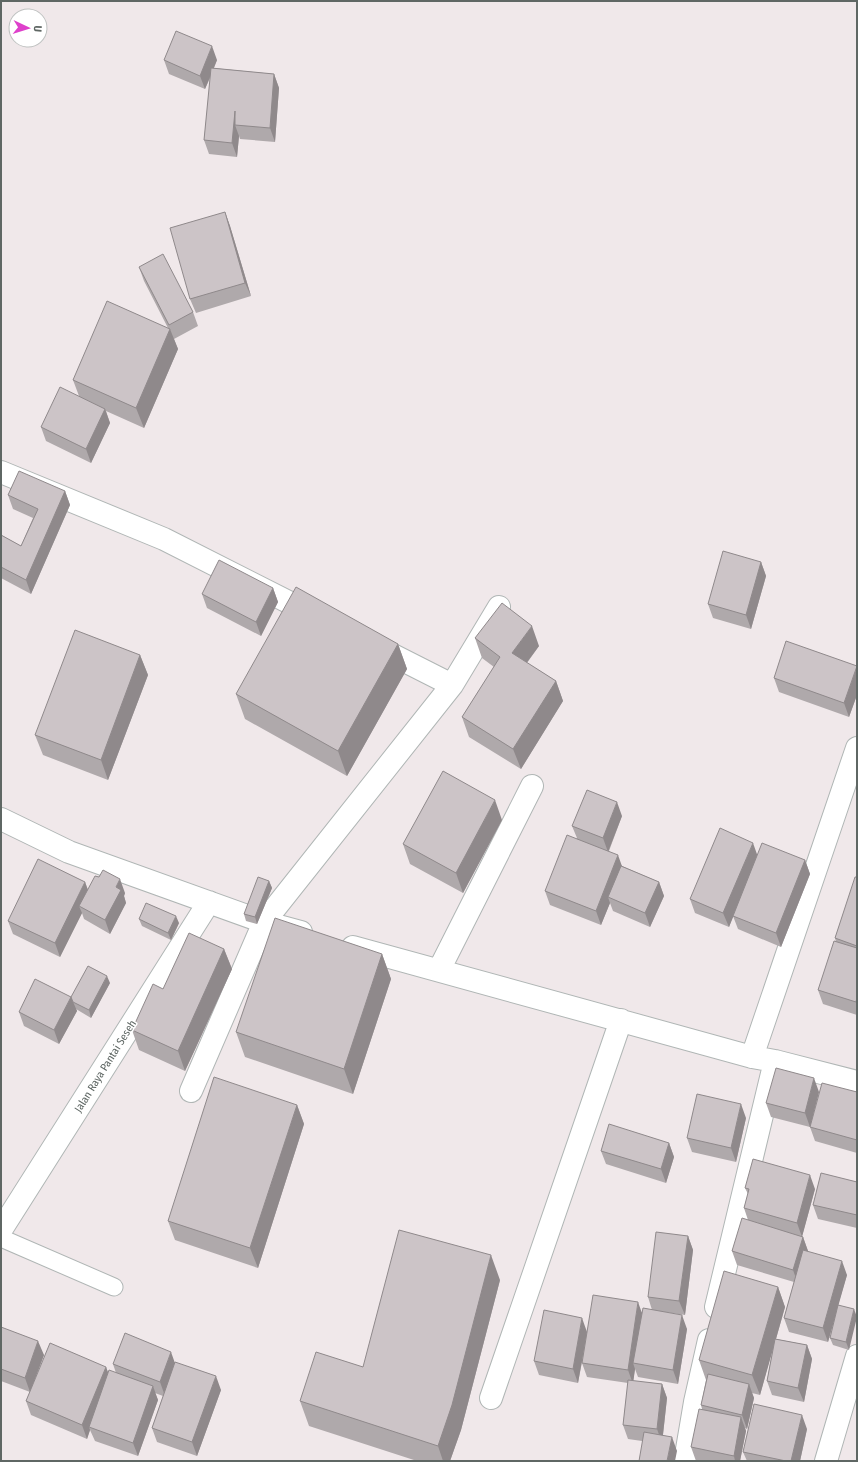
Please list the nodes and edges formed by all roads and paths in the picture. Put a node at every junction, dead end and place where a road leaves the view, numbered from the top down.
1 (1, 472) edge
2 (499, 608) edge
3 (335, 626) edge
4 (357, 637) edge
5 (452, 685) junction
6 (857, 748) edge
7 (532, 786) dead end
8 (1, 820) edge
9 (209, 902) junction
10 (264, 922) junction
11 (439, 970) junction
12 (621, 1020) junction
13 (752, 1057) junction
14 (775, 1061) junction
15 (857, 1082) edge
16 (191, 1091) dead end
17 (1, 1230) edge
18 (1, 1238) edge
19 (114, 1287) dead end
20 (857, 1356) edge
21 (491, 1398) dead end
22 (685, 1461) edge
23 (826, 1461) edge

1 - 3 street
2 - 5 street
4 - 5 street
5 - 10 street
6 - 13 street
7 - 11 street
8 - 9 street
9 - 10 street
9 - 17 street, Jalan Raya Pantai Seseh
10 - 11 street
10 - 16 street
11 - 12 street
12 - 13 street
12 - 21 street
13 - 14 street
14 - 15 street
14 - 22 street
18 - 19 lane
20 - 23 street

